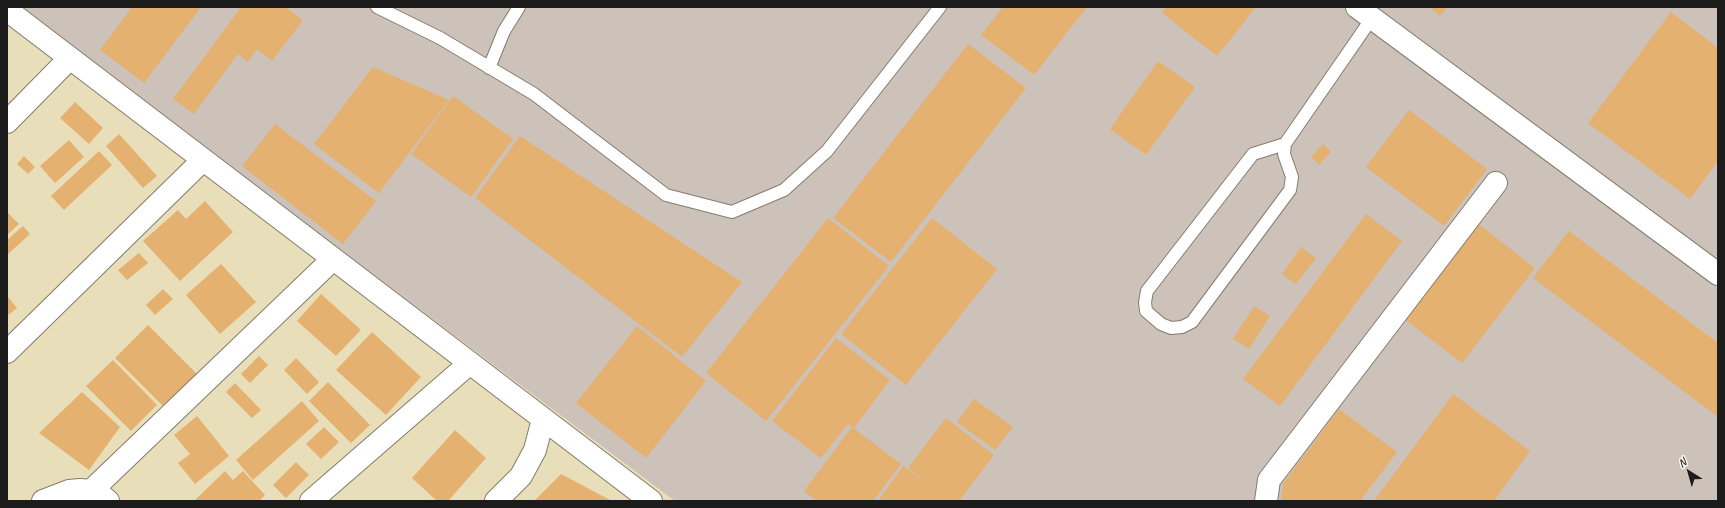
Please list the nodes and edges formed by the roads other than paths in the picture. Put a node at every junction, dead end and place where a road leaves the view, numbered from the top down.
1 (377, 7) edge
2 (518, 7) edge
3 (940, 7) edge
4 (7, 10) edge
5 (1365, 12) edge
6 (70, 58) junction
7 (489, 68) junction
8 (7, 122) edge
9 (1285, 144) junction
10 (203, 160) junction
11 (1496, 183) dead end
12 (333, 259) junction
13 (1718, 274) edge
14 (7, 352) edge
15 (470, 363) junction
16 (543, 419) junction
17 (99, 496) edge
18 (44, 501) edge
19 (311, 501) edge
20 (496, 501) edge
21 (651, 501) edge
22 (1266, 501) edge

1 - 7 lane
2 - 7 lane
3 - 7 lane
4 - 6 street
5 - 9 lane
5 - 13 street
6 - 8 street
6 - 10 street
9 - 9 lane
10 - 12 street
10 - 14 street
11 - 22 street
12 - 15 street
12 - 17 street
15 - 16 street
15 - 19 street
16 - 20 street
16 - 21 street
17 - 18 street

